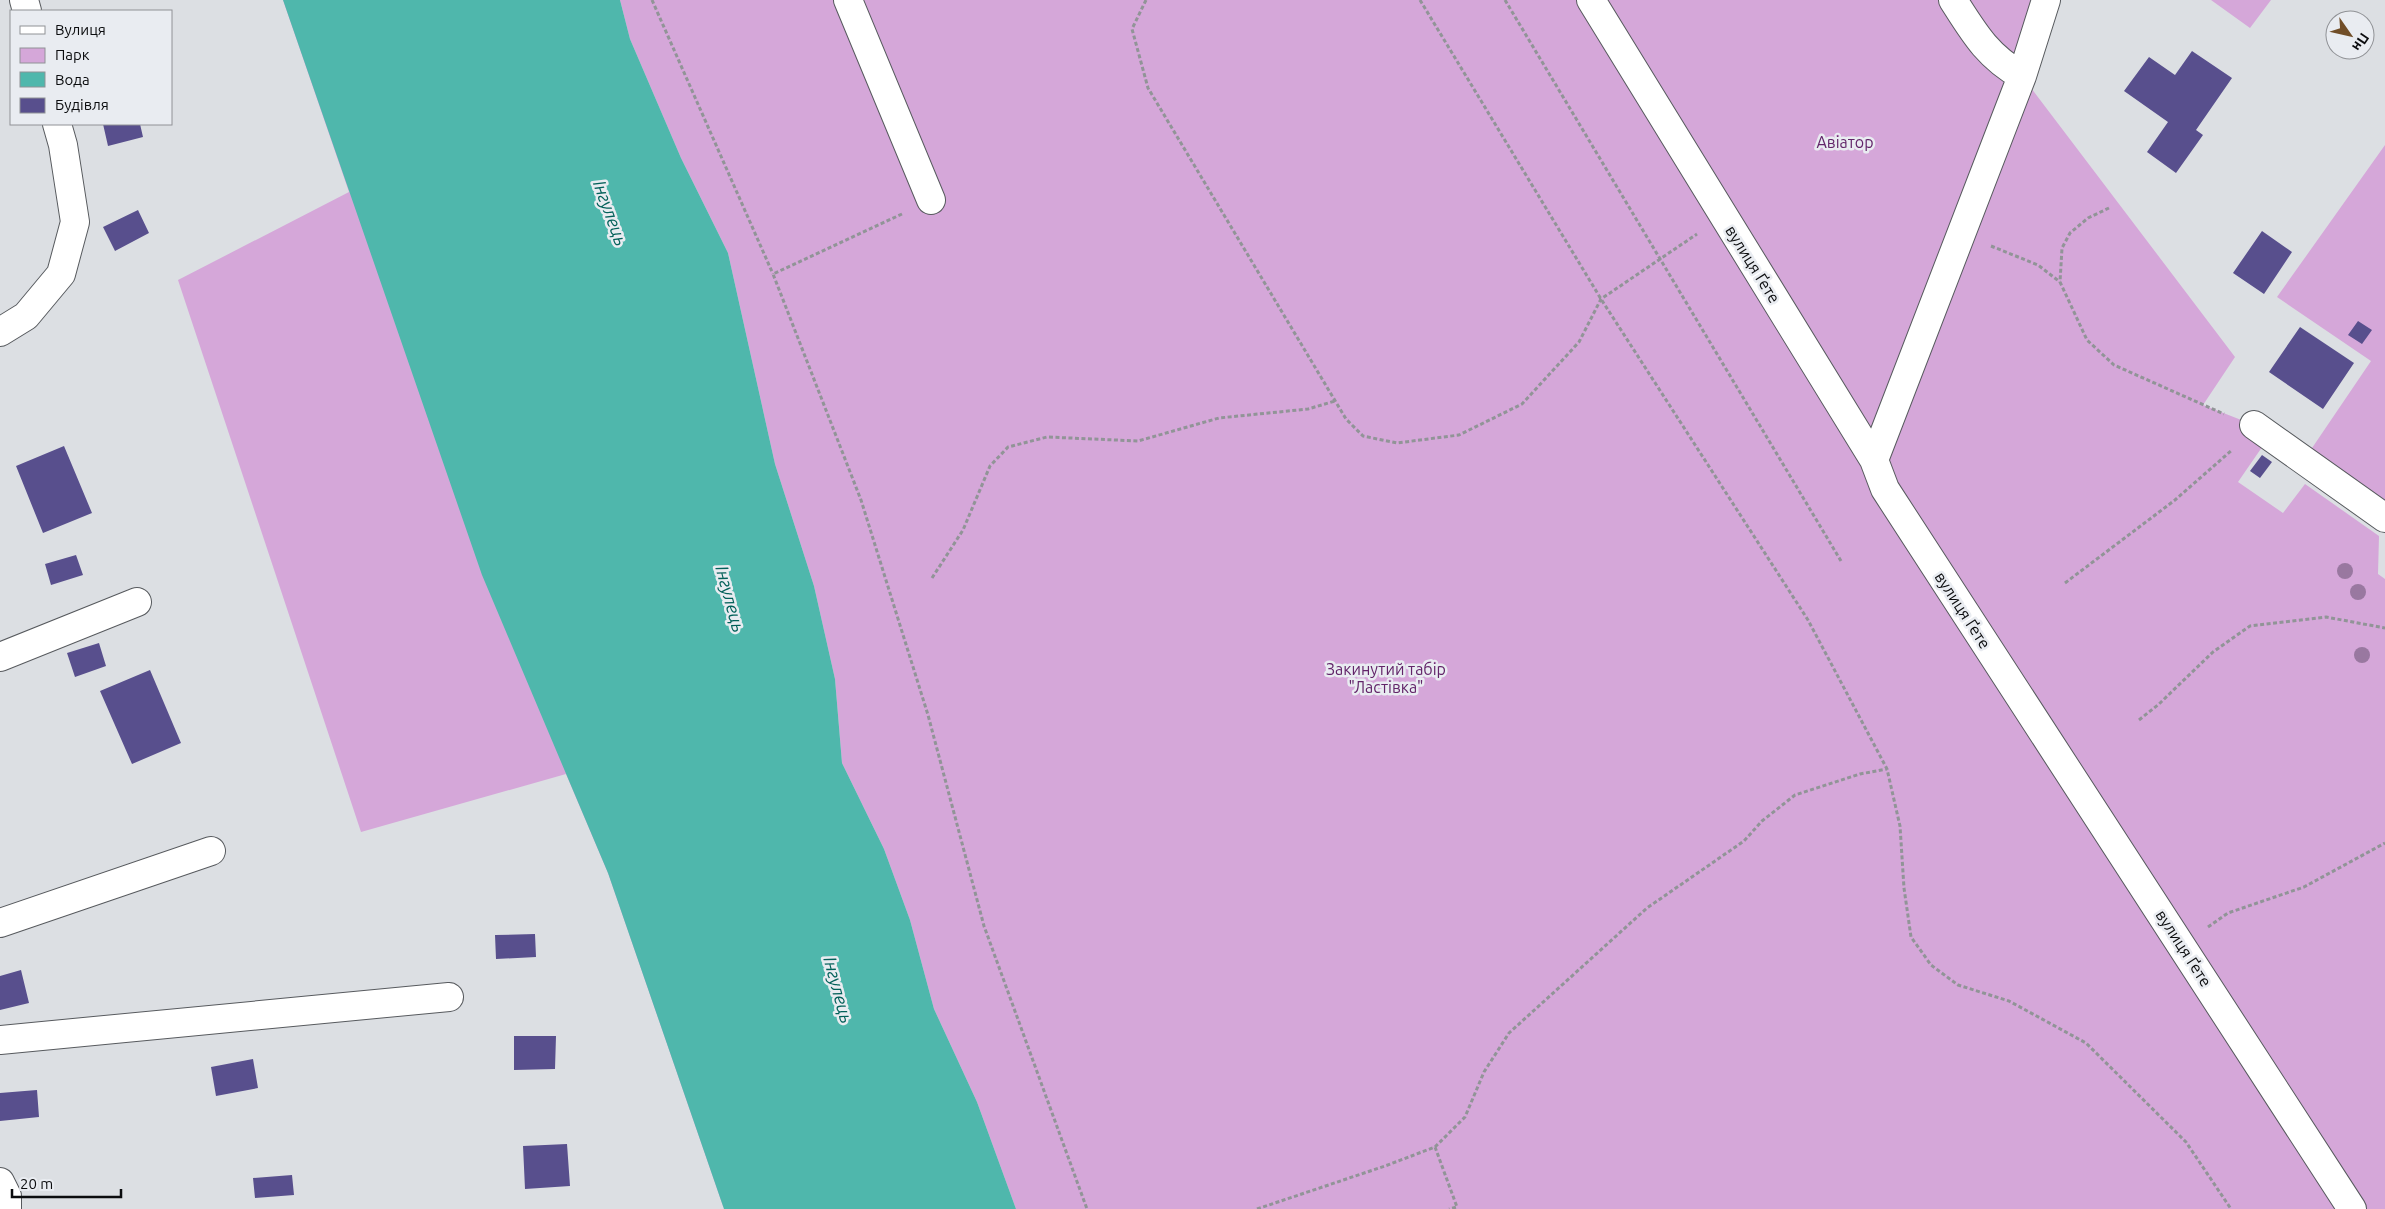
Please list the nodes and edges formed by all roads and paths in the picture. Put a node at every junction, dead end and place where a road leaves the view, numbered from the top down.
1 (652, 0) edge
2 (848, 0) edge
3 (1146, 0) edge
4 (1420, 0) edge
5 (1505, 0) edge
6 (1590, 0) edge
7 (1953, 0) edge
8 (2046, 0) edge
9 (2022, 76) junction
10 (58, 125) edge
11 (930, 200) joint
12 (2109, 208) dead end
13 (1724, 216) junction
14 (1961, 234) junction
15 (1660, 258) junction
16 (774, 274) junction
17 (2060, 282) junction
18 (1601, 299) junction
19 (0, 332) edge
20 (1335, 401) junction
21 (2254, 425) junction
22 (1874, 460) junction
23 (2385, 518) edge
24 (1841, 561) dead end
25 (932, 578) dead end
26 (2065, 584) dead end
27 (136, 602) dead end
28 (2385, 628) edge
29 (0, 657) edge
30 (2139, 720) dead end
31 (1887, 768) junction
32 (2385, 843) edge
33 (211, 851) dead end
34 (0, 923) edge
35 (2183, 947) junction
36 (449, 997) dead end
37 (0, 1040) edge
38 (1436, 1147) junction
39 (0, 1182) edge
40 (7, 1209) edge
41 (1087, 1209) edge
42 (1257, 1209) edge
43 (1449, 1209) edge
44 (2231, 1209) edge
45 (2352, 1209) edge

1 - 16 path
2 - 11 street
3 - 20 path
4 - 18 path
5 - 15 path
6 - 13 street, вулиця Ґете
7 - 9 street
8 - 9 street
9 - 14 street
10 - 19 street
11 - 16 path
12 - 17 path
13 - 15 path
13 - 22 street, вулиця Ґете
14 - 17 path
14 - 22 street
15 - 18 path
15 - 24 path
16 - 41 path
17 - 21 path
18 - 20 path
18 - 31 path
20 - 25 path
21 - 23 street
21 - 26 path
22 - 35 street, вулиця Ґете
27 - 29 street
28 - 30 path
31 - 38 path
31 - 44 path
32 - 35 path
33 - 34 street
35 - 45 street, вулиця Ґете
36 - 37 street
38 - 42 path
38 - 43 path
39 - 40 street

